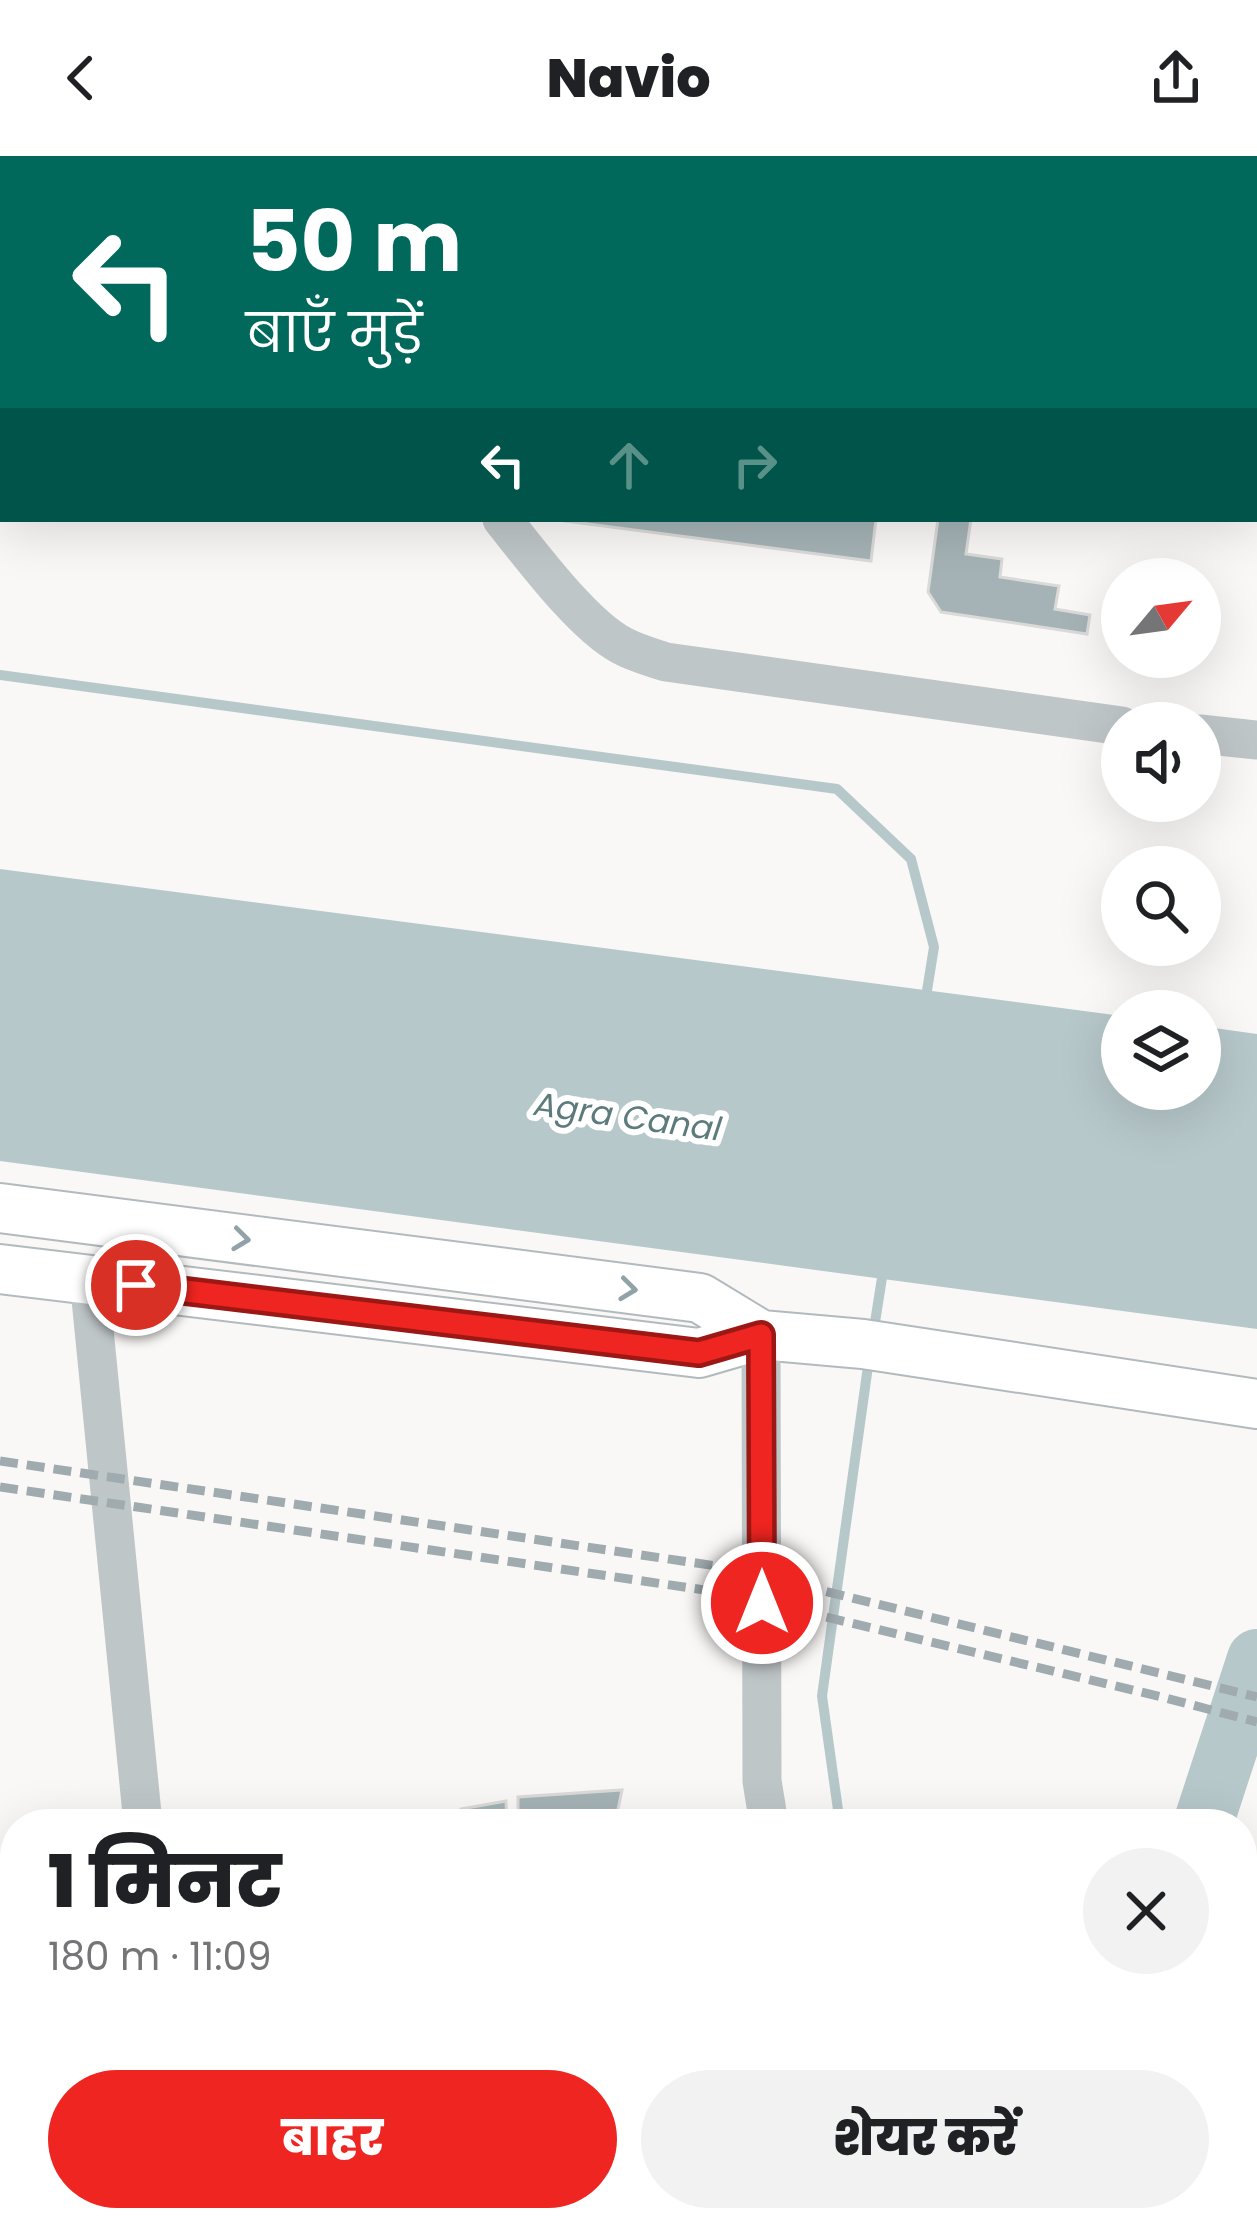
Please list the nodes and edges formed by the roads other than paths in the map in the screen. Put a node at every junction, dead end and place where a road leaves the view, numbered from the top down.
1 (504, 522) edge
2 (1101, 723) edge
3 (1221, 736) edge
4 (1257, 740) edge
5 (0, 1208) edge
6 (0, 1269) edge
7 (89, 1279) junction
8 (761, 1335) junction
9 (1257, 1404) edge
10 (142, 1809) edge
11 (767, 1809) edge

1 - 2 street
3 - 4 street
5 -> 8 main road
6 - 7 main road
7 - 8 main road
7 - 10 street
8 - 9 main road
8 - 11 street

